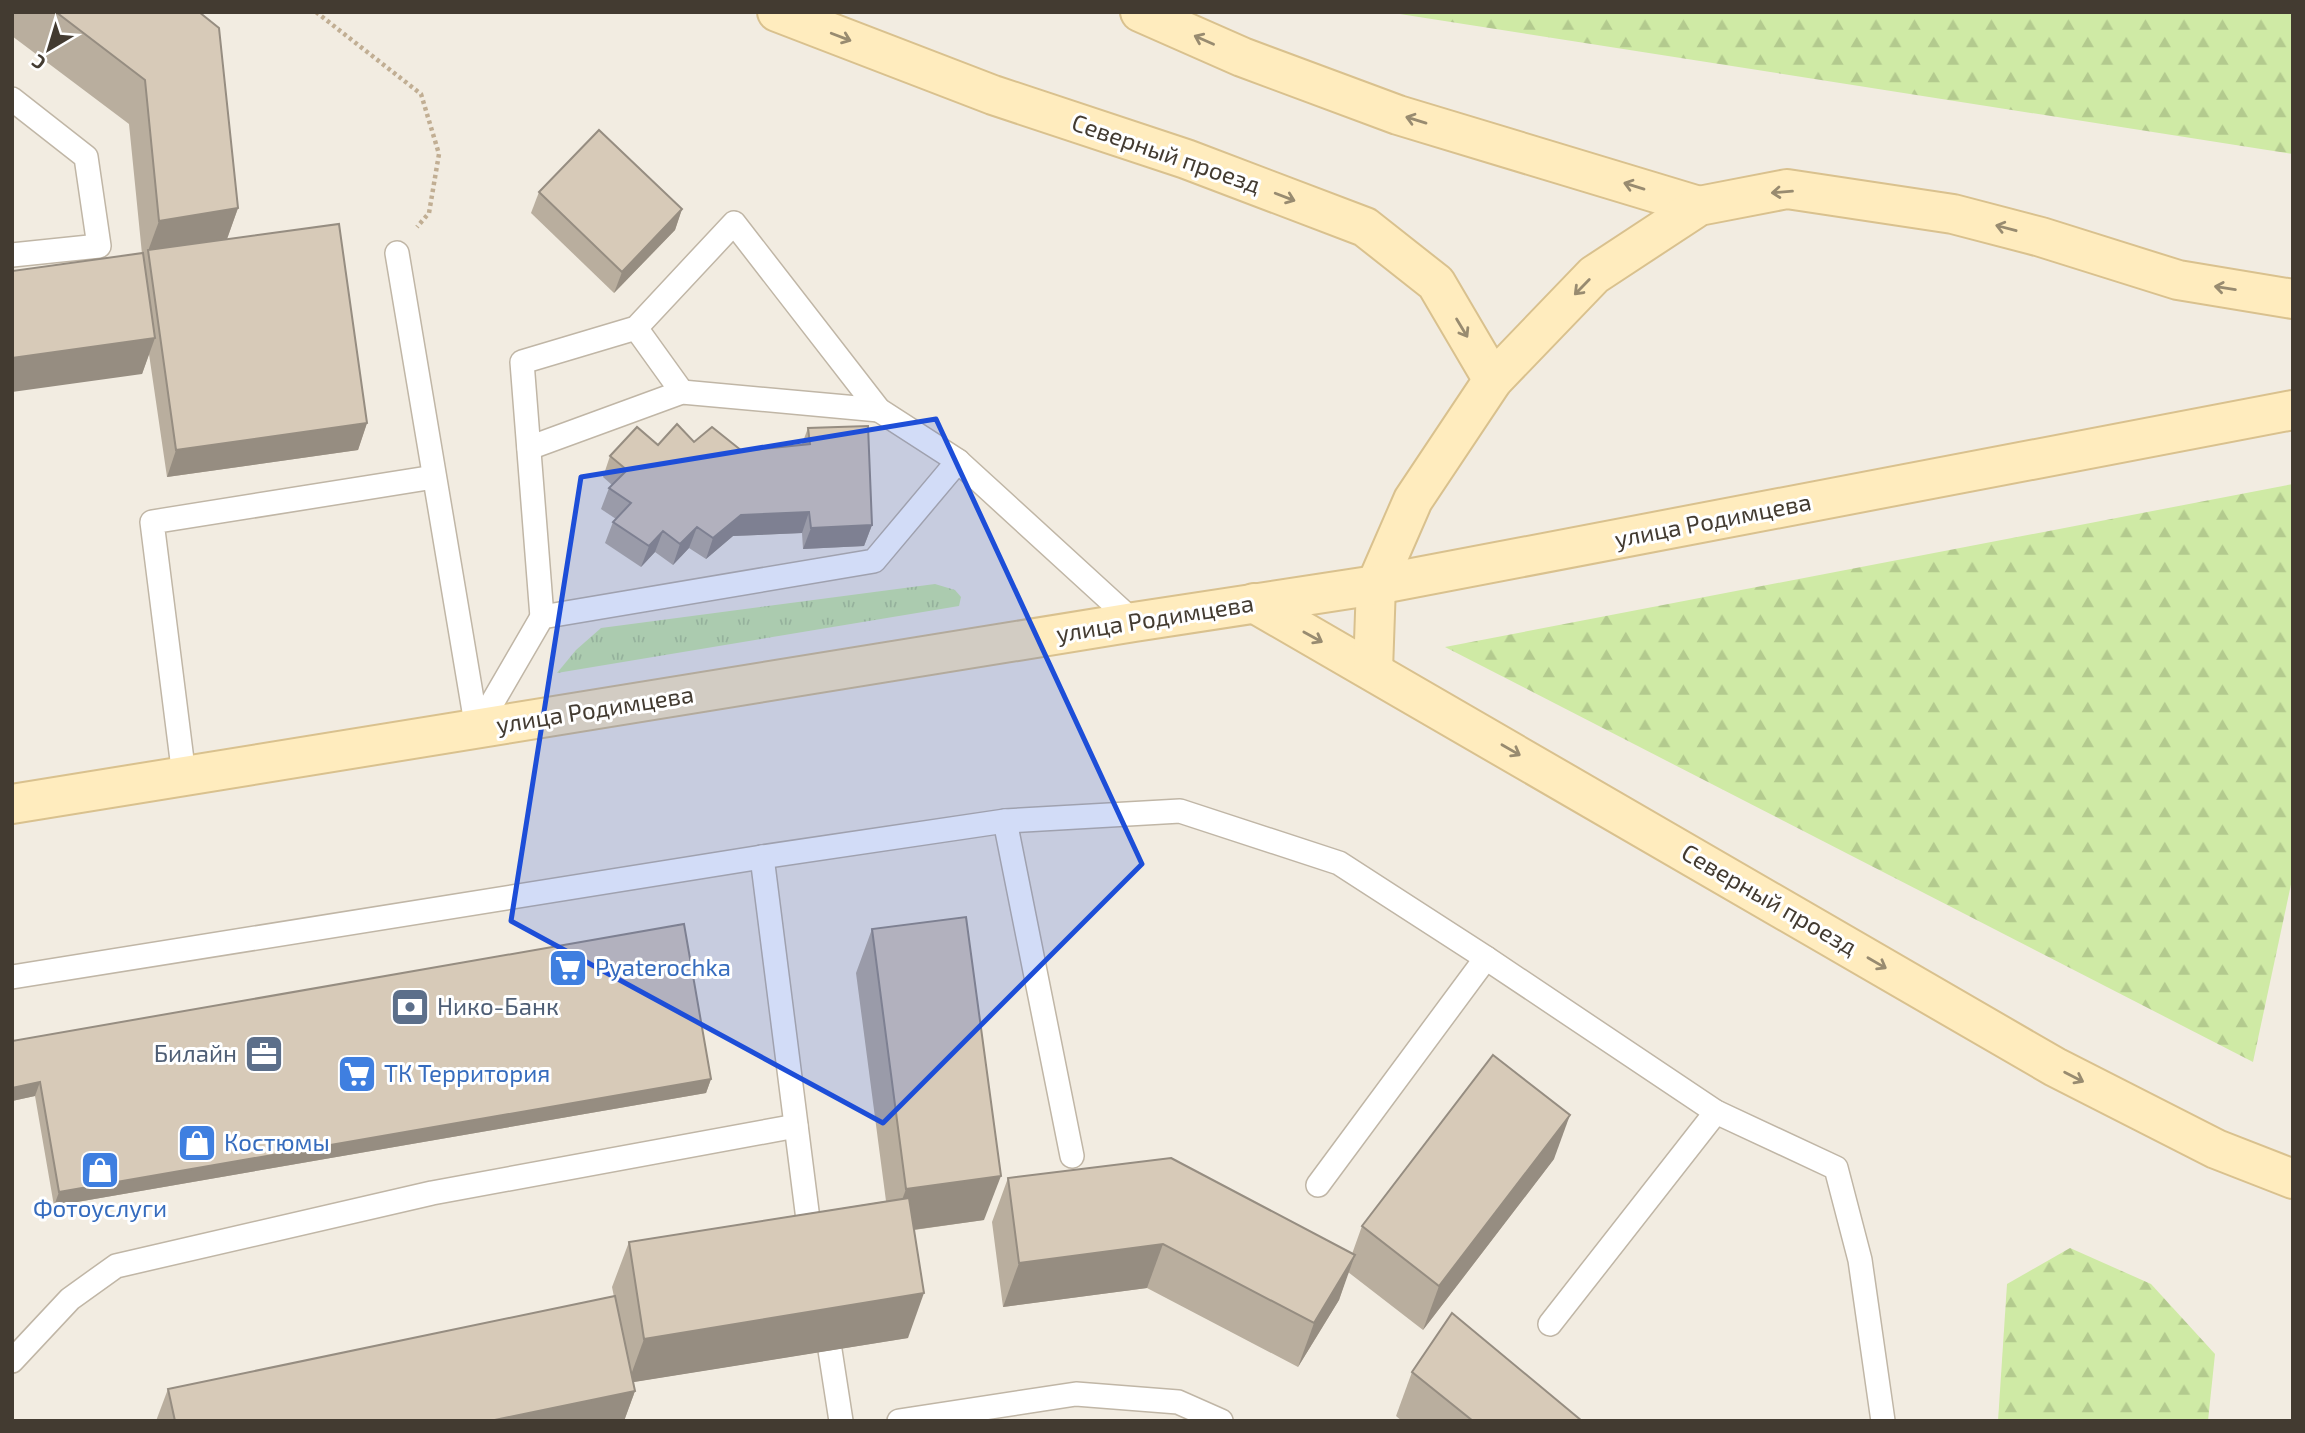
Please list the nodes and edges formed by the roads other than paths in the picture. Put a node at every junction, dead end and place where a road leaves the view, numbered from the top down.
1 (777, 12) edge
2 (1140, 12) edge
3 (12, 99) edge
4 (1699, 206) junction
5 (397, 253) road end
6 (12, 255) edge
7 (2293, 299) edge
8 (636, 328) junction
9 (1493, 380) junction
10 (682, 392) junction
11 (879, 410) junction
12 (2293, 410) edge
13 (530, 448) junction
14 (958, 461) junction
15 (434, 477) junction
16 (1376, 585) junction
17 (1254, 603) junction
18 (542, 617) junction
19 (1134, 622) junction
20 (1373, 670) junction
21 (477, 729) junction
22 (184, 776) junction
23 (12, 804) edge
24 (1005, 821) junction
25 (762, 857) junction
26 (1486, 958) junction
27 (12, 977) edge
28 (1716, 1112) junction
29 (796, 1126) junction
30 (1072, 1156) dead end
31 (2293, 1179) edge
32 (1318, 1185) dead end
33 (813, 1254) edge
34 (1550, 1324) dead end
35 (830, 1350) edge
36 (12, 1361) edge
37 (841, 1421) edge
38 (900, 1421) edge
39 (1221, 1421) edge
40 (1883, 1421) edge

1 -> 9 main road, Северный проезд
4 -> 2 main road
3 - 6 lane
7 -> 4 main road
4 -> 9 main road
5 - 15 lane
8 - 10 lane
8 - 11 lane
8 - 13 lane
9 - 16 main road
10 - 11 lane
10 - 13 lane
11 - 14 lane
12 - 16 main road, улица Родимцева
13 - 18 lane
14 - 18 lane
14 - 19 lane
15 - 21 lane
15 - 22 lane
16 - 17 main road, улица Родимцева
16 - 20 main road
17 - 19 main road, улица Родимцева
17 -> 20 main road, Северный проезд
18 - 21 lane
19 - 21 main road, улица Родимцева
20 -> 31 main road, Северный проезд
21 - 22 main road, улица Родимцева
22 - 23 main road, улица Родимцева
24 - 25 lane
24 - 26 lane
24 - 30 lane
25 - 27 lane
25 - 29 lane
26 - 28 lane
26 - 32 lane
28 - 34 lane
28 - 40 lane
29 - 33 lane
29 - 36 lane
35 - 37 lane
38 - 39 lane

